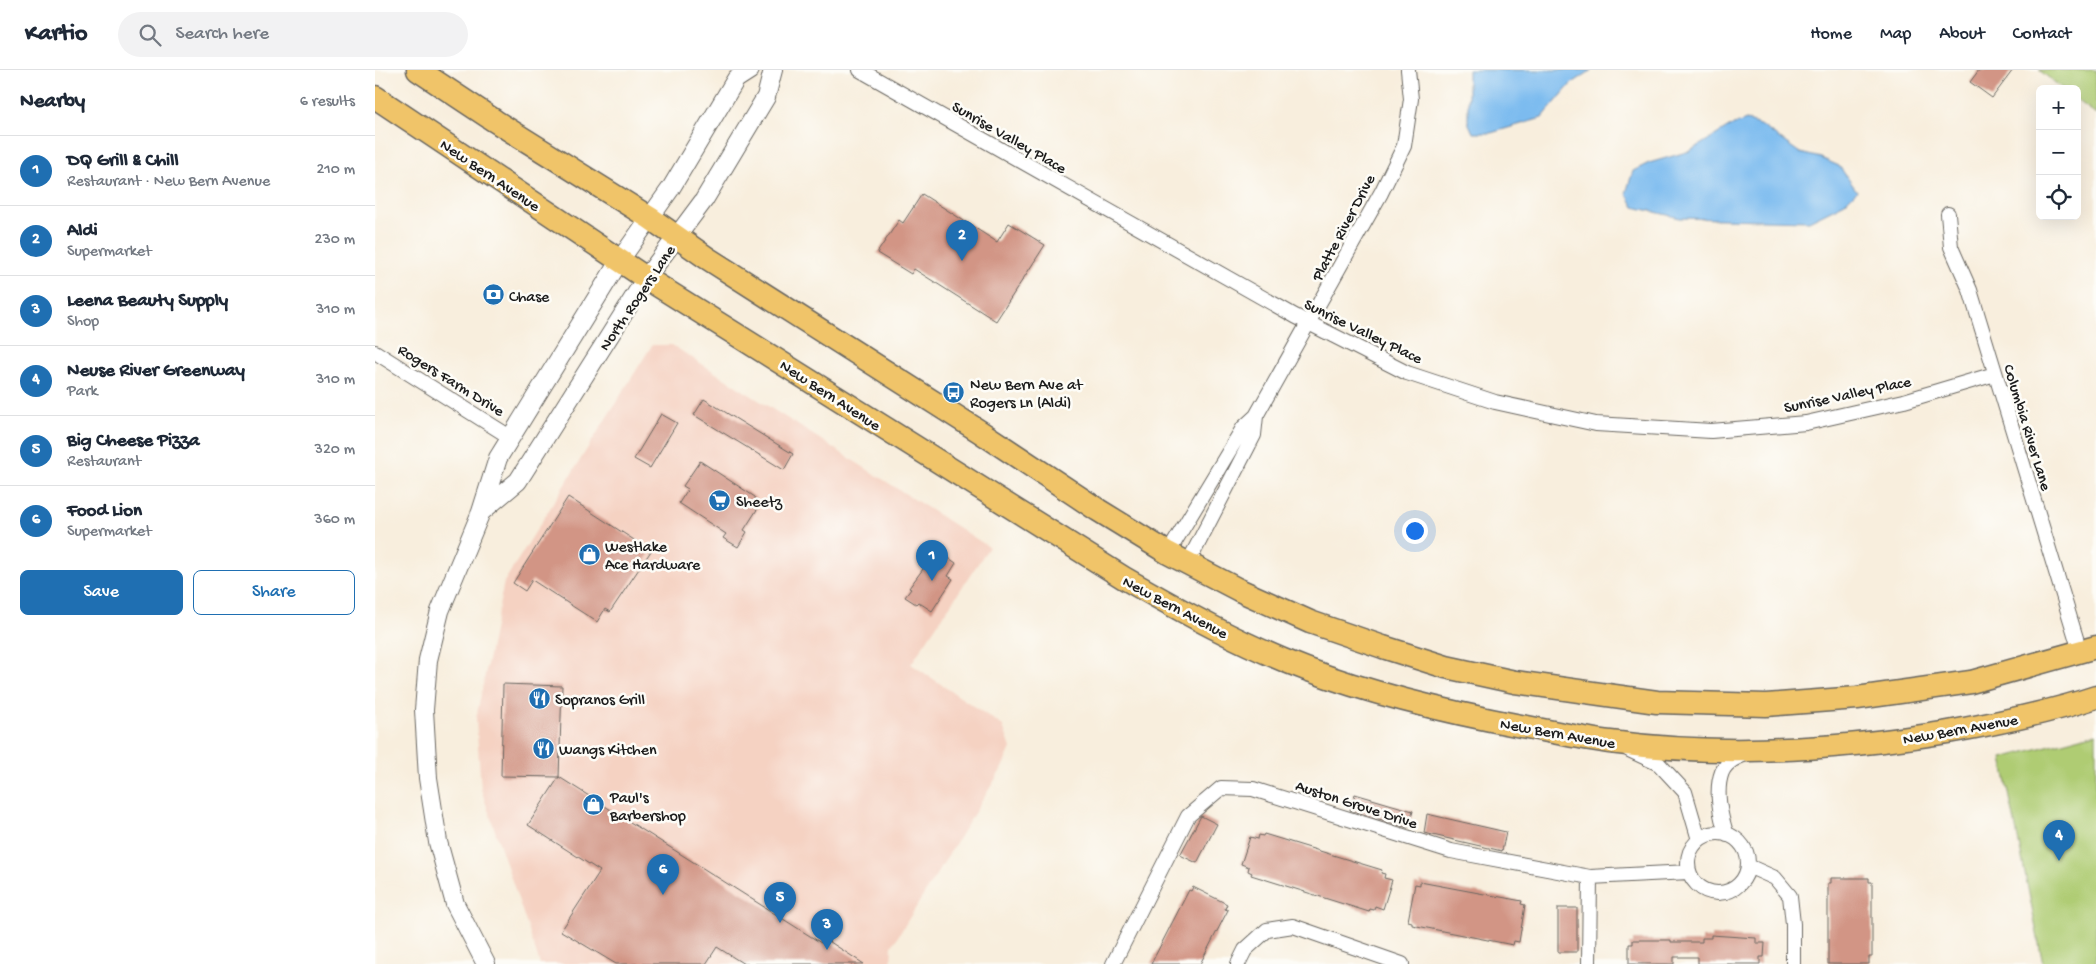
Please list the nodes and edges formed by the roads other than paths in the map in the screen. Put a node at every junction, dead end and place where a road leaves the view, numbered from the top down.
1 (418, 70) edge
2 (750, 70) edge
3 (773, 70) edge
4 (860, 70) edge
5 (1408, 70) edge
6 (375, 97) edge
7 (1949, 214) dead end
8 (650, 218) junction
9 (676, 236) junction
10 (620, 260) junction
11 (647, 278) junction
12 (1310, 323) junction
13 (375, 352) edge
14 (1995, 374) junction
15 (1256, 416) junction
16 (510, 437) junction
17 (481, 512) junction
18 (1178, 558) junction
19 (2088, 649) edge
20 (2096, 697) edge
21 (1610, 742) junction
22 (1757, 749) junction
23 (1727, 835) junction
24 (1699, 840) junction
25 (1748, 866) junction
26 (1689, 872) junction
27 (1590, 877) junction
28 (486, 964) edge
29 (1113, 964) edge
30 (1238, 964) edge
31 (1402, 964) edge
32 (1589, 964) edge
33 (1793, 964) edge

1 - 8 main road
2 - 8 street, North Rogers Lane
3 - 9 street, North Rogers Lane
4 - 12 street, Sunrise Valley Place
5 - 12 street, Platte River Drive
6 - 10 main road, New Bern Avenue
7 - 14 street, Columbia River Lane
8 - 9 main road
8 - 10 street, North Rogers Lane
9 - 11 street, North Rogers Lane
9 - 18 main road
10 - 11 main road, New Bern Avenue
10 - 16 street, North Rogers Lane
11 - 17 street, North Rogers Lane
11 - 21 main road, New Bern Avenue
12 - 14 street, Sunrise Valley Place
12 - 15 street, Platte River Drive
13 - 16 street, Rogers Farm Drive
14 - 19 street, Columbia River Lane
15 - 18 street, Platte River Drive
15 - 18 street, Platte River Drive
16 - 17 street, North Rogers Lane
17 - 28 street, North Rogers Lane
18 - 19 main road
20 - 22 main road, New Bern Avenue
21 - 22 main road, New Bern Avenue
21 - 24 street
22 - 23 street
23 - 24 street
23 - 25 street
24 - 26 street
25 - 26 street
25 - 33 street
26 - 27 street, Auston Grove Drive
27 - 29 street, Auston Grove Drive
27 - 32 street
30 - 31 street

